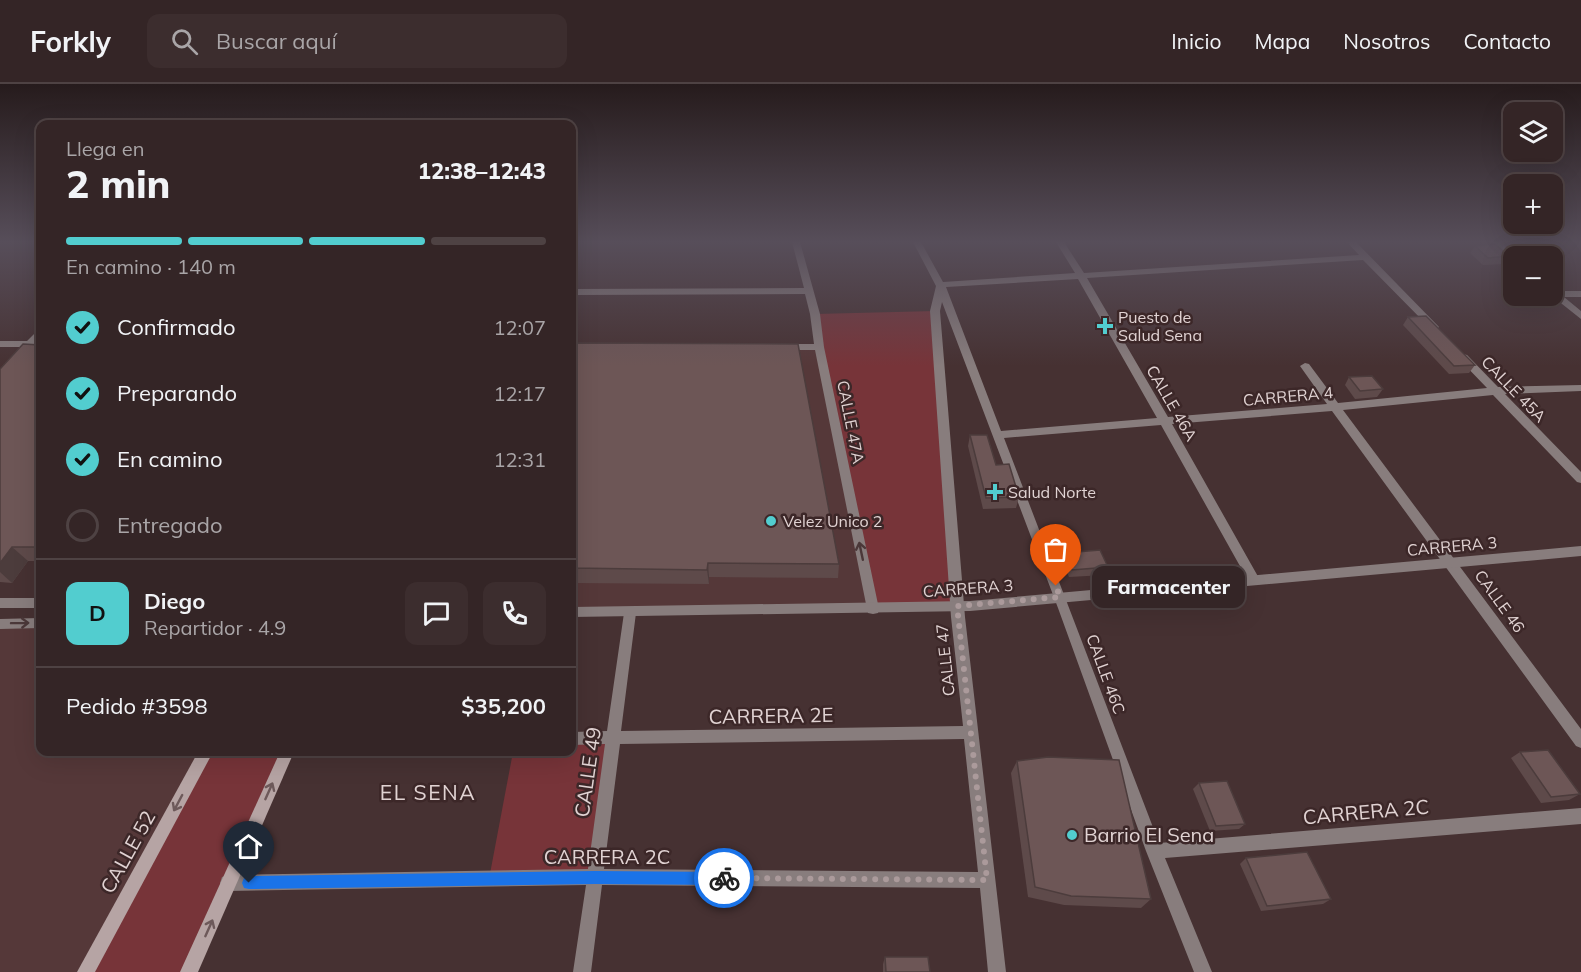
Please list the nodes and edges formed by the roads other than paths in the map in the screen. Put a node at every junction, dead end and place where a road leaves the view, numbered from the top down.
1 (806, 283) edge
2 (968, 283) edge
3 (1086, 283) edge
4 (1391, 283) edge
5 (940, 285) junction
6 (808, 291) junction
7 (576, 292) edge
8 (1563, 293) edge
9 (1581, 294) edge
10 (1563, 301) edge
11 (1581, 316) edge
12 (1445, 339) edge
13 (0, 344) edge
14 (35, 344) edge
15 (772, 347) edge
16 (819, 347) junction
17 (1453, 347) edge
18 (1305, 366) dead end
19 (0, 376) edge
20 (1581, 388) edge
21 (1495, 391) junction
22 (1335, 407) junction
23 (1165, 421) junction
24 (997, 435) junction
25 (1581, 478) edge
26 (1581, 551) edge
27 (1451, 562) junction
28 (1254, 580) junction
29 (1060, 597) junction
30 (0, 603) edge
31 (36, 603) edge
32 (957, 606) junction
33 (873, 609) junction
34 (576, 612) edge
35 (630, 613) junction
36 (36, 623) edge
37 (0, 624) edge
38 (971, 732) junction
39 (613, 737) junction
40 (576, 738) edge
41 (1581, 741) edge
42 (204, 756) edge
43 (284, 756) edge
44 (1581, 816) edge
45 (1154, 851) junction
46 (595, 877) junction
47 (987, 880) junction
48 (228, 883) junction
49 (86, 972) edge
50 (189, 972) edge
51 (582, 972) edge
52 (997, 972) edge
53 (1203, 972) edge

1 - 6 street, CALLE 47A
2 - 5 street
3 - 23 street, CALLE 46A
4 - 12 street
5 - 24 street, CALLE 46C
5 - 32 street, CALLE 47
6 - 7 street
6 - 16 street, CALLE 47A
8 - 9 street
10 - 11 street
13 - 14 street
14 - 19 street
15 - 16 street
33 -> 16 street, CALLE 47A
17 - 21 street, CALLE 45A
18 - 22 street, CALLE 46
20 - 21 street, CARRERA 4
21 - 22 street, CARRERA 4
21 - 25 street, CALLE 45A
22 - 23 street, CARRERA 4
22 - 27 street, CALLE 46
23 - 24 street, CARRERA 4
23 - 28 street, CALLE 46A
24 - 29 street, CALLE 46C
26 - 27 street, CARRERA 3
27 - 28 street, CARRERA 3
27 - 41 street, CALLE 46
28 - 29 street, CARRERA 3
29 - 32 street, CARRERA 3
29 - 45 street, CALLE 46C
30 - 31 street
32 - 33 street, CARRERA 3
32 - 38 street, CALLE 47
33 - 35 street, CARRERA 3
34 - 35 street, CARRERA 3
35 - 39 street, CALLE 49
37 -> 36 street
38 - 39 street, CARRERA 2E
38 - 47 street, CALLE 47
39 - 40 street, CARRERA 2E
39 - 46 street, CALLE 49
42 -> 49 main road, CALLE 52
48 -> 43 main road
44 - 45 street, CARRERA 2C
45 - 53 street, CALLE 46C
46 - 47 street, CARRERA 2C
46 - 48 street, CARRERA 2C
46 - 51 street, CALLE 49
47 - 52 street, CALLE 47
50 -> 48 main road

